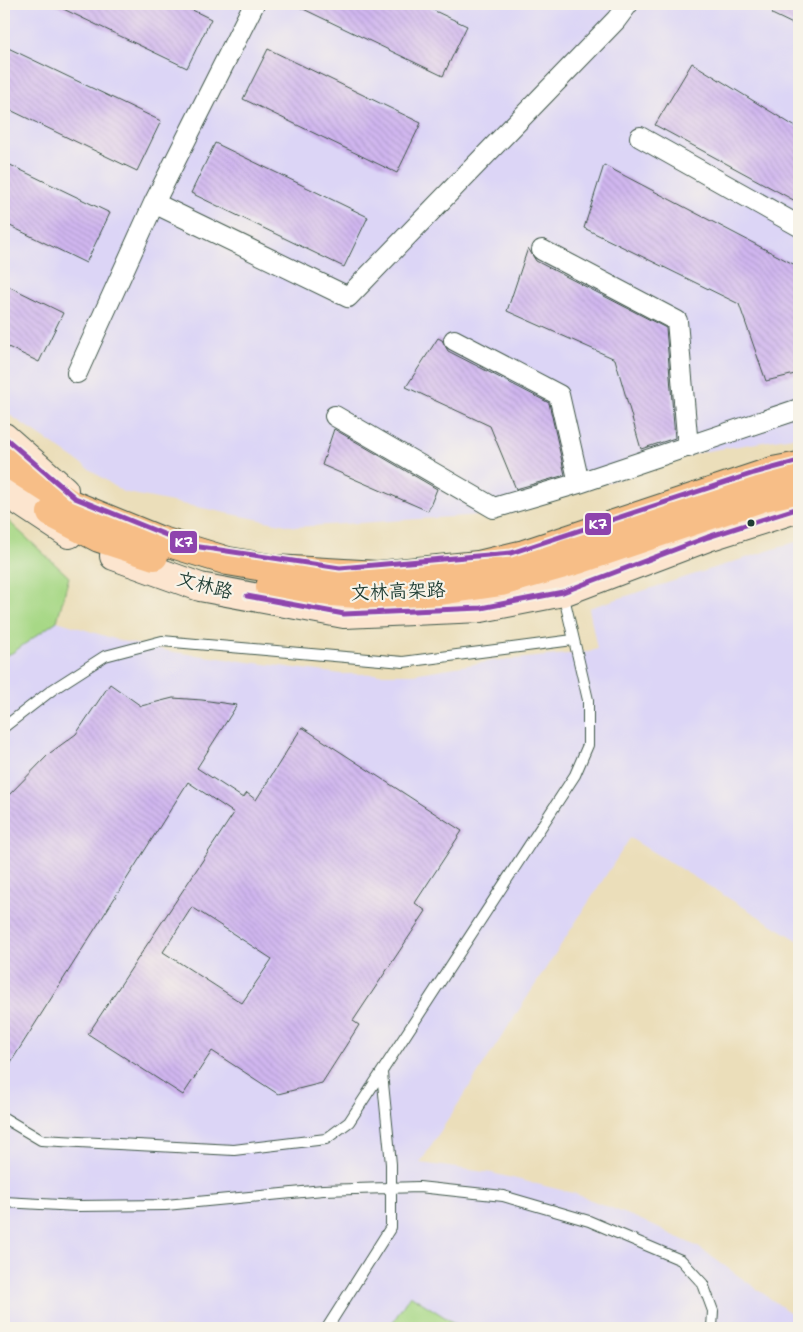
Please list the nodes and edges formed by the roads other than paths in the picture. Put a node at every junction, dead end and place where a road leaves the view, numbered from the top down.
1 (254, 4) edge
2 (628, 4) edge
3 (640, 136) dead end
4 (154, 203) junction
5 (799, 226) edge
6 (542, 250) dead end
7 (454, 340) dead end
8 (77, 373) dead end
9 (799, 409) edge
10 (335, 416) dead end
11 (4, 437) edge
12 (4, 446) edge
13 (688, 447) junction
14 (799, 460) edge
15 (4, 461) edge
16 (799, 466) edge
17 (16, 479) edge
18 (578, 483) junction
19 (799, 489) edge
20 (4, 491) edge
21 (799, 508) edge
22 (562, 592) junction
23 (573, 640) junction
24 (4, 727) edge
25 (382, 1073) junction
26 (4, 1118) edge
27 (392, 1188) junction
28 (4, 1202) edge
29 (327, 1328) edge
30 (712, 1328) edge

1 - 4 street
2 - 4 street
3 - 5 street
4 - 8 street
6 - 13 street
7 - 18 street
9 - 13 street
10 - 18 street
11 - 14 main road, 文林路
12 - 17 highway
13 - 18 street
15 - 17 highway, 文林高架路
16 - 17 highway, 文林高架路
17 - 19 highway, 文林高架路
20 - 22 main road, 文林路
21 - 22 main road, 文林路
22 - 23 lane
23 - 24 lane
23 - 25 lane
25 - 26 lane
25 - 27 lane
27 - 28 lane
27 - 29 lane
27 - 30 lane

